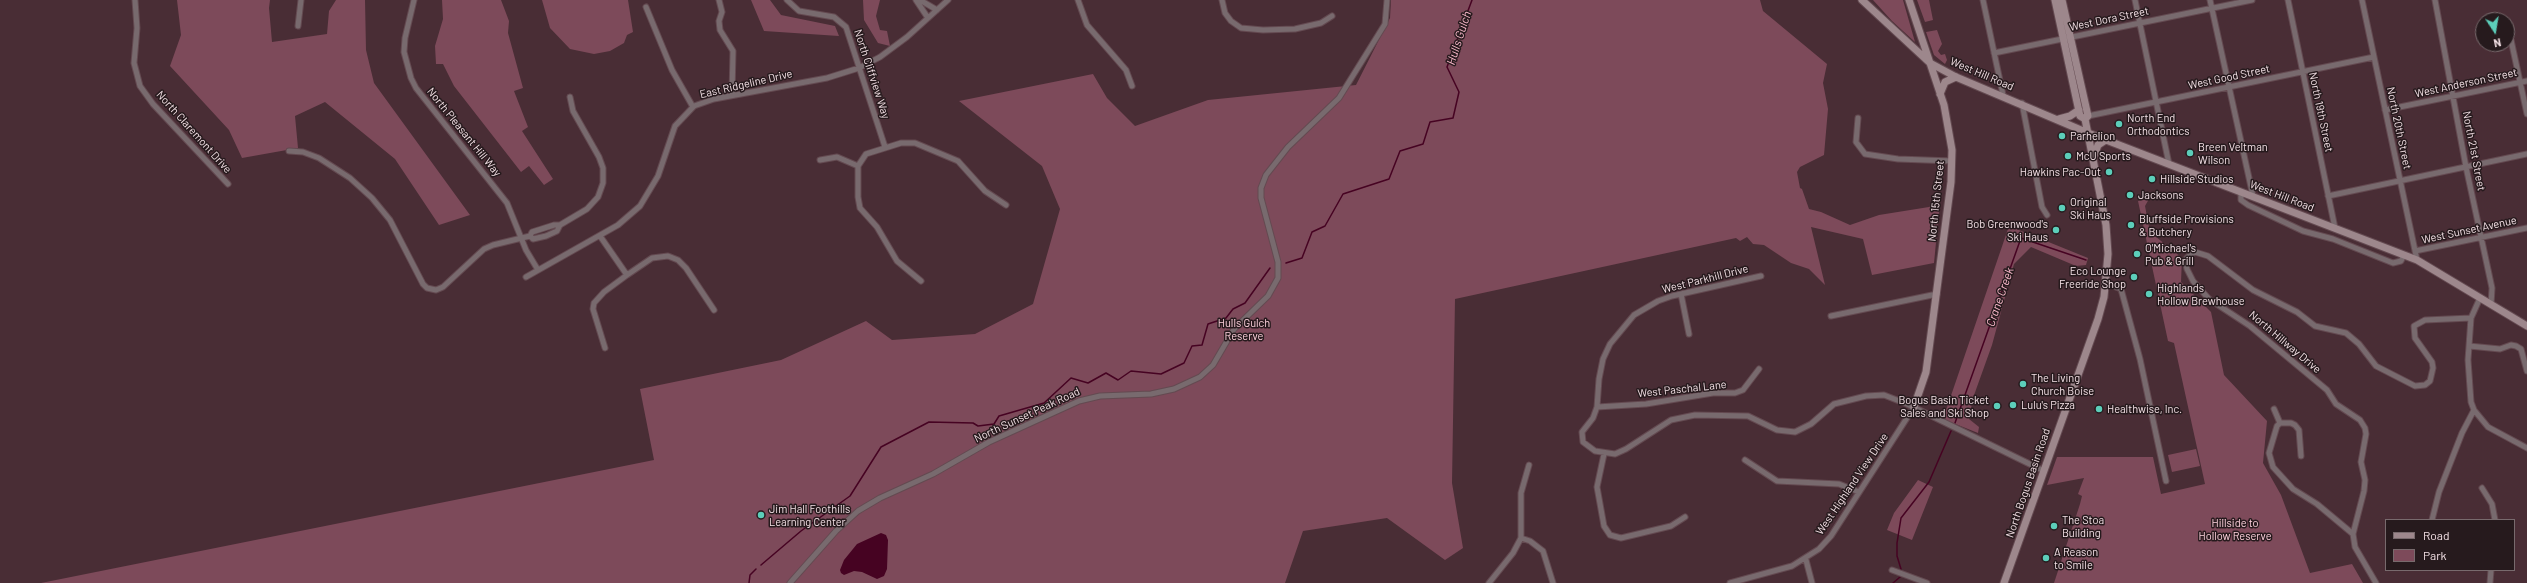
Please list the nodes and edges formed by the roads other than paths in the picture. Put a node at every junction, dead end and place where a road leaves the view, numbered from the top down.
1 (135, 0) edge
2 (301, 0) edge
3 (414, 0) edge
4 (718, 0) edge
5 (786, 0) edge
6 (916, 0) edge
7 (948, 0) edge
8 (1078, 0) edge
9 (1222, 0) edge
10 (1386, 0) edge
11 (1862, 0) edge
12 (1910, 0) edge
13 (1983, 0) edge
14 (2055, 0) edge
15 (2062, 0) edge
16 (2135, 0) edge
17 (2210, 0) edge
18 (2252, 0) edge
19 (2288, 0) edge
20 (2362, 0) edge
21 (2435, 0) edge
22 (922, 4) edge
23 (646, 7) dead end
24 (2212, 8) junction
25 (937, 10) junction
26 (1332, 16) dead end
27 (928, 18) junction
28 (2140, 23) junction
29 (298, 26) dead end
30 (2066, 38) junction
31 (2514, 52) edge
32 (1994, 53) junction
33 (2374, 57) junction
34 (1930, 64) junction
35 (859, 68) junction
36 (2302, 72) junction
37 (1956, 77) junction
38 (2527, 81) edge
39 (2520, 82) junction
40 (1132, 86) dead end
41 (2229, 87) junction
42 (1940, 94) junction
43 (732, 95) junction
44 (2003, 95) junction
45 (2453, 96) junction
46 (570, 97) dead end
47 (2156, 102) junction
48 (2022, 103) junction
49 (693, 107) junction
50 (2079, 110) junction
51 (2385, 110) junction
52 (2527, 114) edge
53 (1858, 118) dead end
54 (2086, 118) junction
55 (2059, 119) junction
56 (2088, 133) junction
57 (2107, 139) junction
58 (885, 147) junction
59 (289, 151) dead end
60 (2527, 154) edge
61 (820, 160) dead end
62 (1952, 161) junction
63 (2093, 161) junction
64 (2169, 164) junction
65 (858, 166) junction
66 (2466, 167) junction
67 (2400, 181) junction
68 (228, 184) dead end
69 (2241, 192) junction
70 (2253, 196) junction
71 (2328, 196) junction
72 (1006, 205) dead end
73 (2047, 215) dead end
74 (2335, 228) junction
75 (2527, 228) edge
76 (600, 236) junction
77 (2482, 238) junction
78 (522, 239) junction
79 (2415, 251) junction
80 (2404, 255) junction
81 (2417, 260) junction
82 (538, 270) junction
83 (627, 275) junction
84 (1761, 276) dead end
85 (526, 277) dead end
86 (921, 281) dead end
87 (2106, 283) junction
88 (1681, 294) junction
89 (1937, 294) junction
90 (2480, 298) junction
91 (2491, 305) junction
92 (714, 310) dead end
93 (1831, 316) dead end
94 (2470, 318) junction
95 (2527, 326) edge
96 (1689, 334) dead end
97 (2469, 346) junction
98 (605, 348) dead end
99 (1759, 369) dead end
100 (2527, 371) edge
101 (1597, 407) junction
102 (1914, 407) junction
103 (2274, 409) dead end
104 (2474, 410) junction
105 (2280, 423) junction
106 (2526, 445) edge
107 (1604, 454) junction
108 (2301, 456) dead end
109 (1745, 460) dead end
110 (1529, 465) dead end
111 (2044, 471) junction
112 (2166, 481) dead end
113 (2482, 488) dead end
114 (1860, 492) junction
115 (1685, 517) dead end
116 (2432, 519) edge
117 (2495, 519) edge
118 (2353, 534) junction
119 (1521, 538) junction
120 (1806, 560) junction
121 (1892, 570) dead end
122 (2491, 571) edge
123 (790, 583) edge
124 (1489, 583) edge
125 (1553, 583) edge
126 (1730, 583) edge
127 (1812, 583) edge
128 (1926, 583) edge
129 (2004, 583) edge
130 (2376, 583) edge
131 (2490, 583) edge

1 - 68 street, North Claremont Drive
2 - 29 street
3 - 78 street, North Pleasant Hill Way
4 - 43 street
5 - 35 street, North Cliffview Way
6 - 22 street
7 - 25 street, East Ridgeline Drive
8 - 40 street
9 - 26 street
10 - 123 street, North Sunset Peak Road
11 - 34 street, West Hill Road
12 - 34 street, North 15th Street
13 - 32 street
14 - 30 street
15 - 30 street
16 - 28 street
17 - 24 street
18 - 24 street, West Dora Street
19 - 36 street, North 19th Street
20 - 33 street, North 20th Street
21 - 45 street, North 21st Street
22 - 25 street
22 - 27 street
23 - 49 street
24 - 28 street, West Dora Street
24 - 41 street
25 - 27 street, East Ridgeline Drive
27 - 35 street, East Ridgeline Drive
28 - 30 street, West Dora Street
28 - 47 street
30 - 32 street, West Dora Street
30 - 50 street
30 - 54 street, North Bogus Basin Road
31 - 39 street
32 - 44 street
33 - 36 street, West Good Street
33 - 51 street, North 20th Street
34 - 37 street, West Hill Road
34 - 42 street, North 15th Street
35 - 43 street, East Ridgeline Drive
35 - 58 street, North Cliffview Way
36 - 41 street, West Good Street
36 - 71 street, North 19th Street
37 - 42 street
37 - 44 street, West Hill Road
38 - 39 street, West Anderson Street
39 - 45 street, West Anderson Street
39 - 52 street
41 - 47 street, West Good Street
41 - 70 street
42 - 62 street, North 15th Street
43 - 49 street, East Ridgeline Drive
44 - 48 street, West Hill Road
45 - 51 street, West Anderson Street
45 - 66 street, North 21st Street
46 - 78 street
47 - 54 street, West Good Street
47 - 64 street
48 - 55 street, West Hill Road
48 - 73 street
49 - 76 street, East Ridgeline Drive
50 - 54 street
50 - 55 street
51 - 67 street, North 20th Street
53 - 62 street
54 - 56 street, North Bogus Basin Road
55 - 56 street, West Hill Road
56 - 57 street, West Hill Road
56 - 63 street, North Bogus Basin Road
57 - 63 street
57 - 64 street, West Hill Road
58 - 65 street
58 - 72 street
59 - 78 street
60 - 66 street
61 - 65 street
62 - 89 street, North 15th Street
63 - 87 street, North Bogus Basin Road
64 - 69 street, West Hill Road
65 - 86 street
66 - 67 street
66 - 77 street, North 21st Street
67 - 71 street
67 - 79 street, North 20th Street
69 - 70 street, West Hill Road
69 - 80 street
70 - 74 street, West Hill Road
71 - 74 street, North 19th Street
74 - 80 street, West Hill Road
75 - 77 street, West Sunset Avenue
76 - 82 street, East Ridgeline Drive
76 - 83 street
77 - 79 street, West Sunset Avenue
77 - 91 street, North 21st Street
78 - 82 street, North Pleasant Hill Way
79 - 81 street, North 20th Street
80 - 81 street, West Hill Road
81 - 90 street, West Hill Road
82 - 85 street, East Ridgeline Drive
83 - 92 street
83 - 98 street
84 - 88 street, West Parkhill Drive
87 - 111 street, North Bogus Basin Road
87 - 112 street
88 - 96 street
88 - 101 street, West Parkhill Drive
89 - 93 street
89 - 102 street, North 15th Street
90 - 91 street, West Hill Road
90 - 94 street
91 - 95 street, West Hill Road
94 - 97 street
94 - 118 street, North Hillway Drive
97 - 100 street
97 - 104 street
99 - 101 street, West Paschal Lane
101 - 107 street, West Parkhill Drive
102 - 107 street
102 - 111 street
102 - 114 street, West Highland View Drive
103 - 105 street
104 - 106 street
104 - 116 street
105 - 108 street
105 - 118 street
107 - 115 street
109 - 114 street
110 - 119 street
111 - 129 street, North Bogus Basin Road
113 - 117 street
114 - 120 street, West Highland View Drive
118 - 130 street, North Hillway Drive
119 - 124 street
119 - 125 street
120 - 126 street, West Highland View Drive
120 - 127 street
121 - 128 street
122 - 131 street

